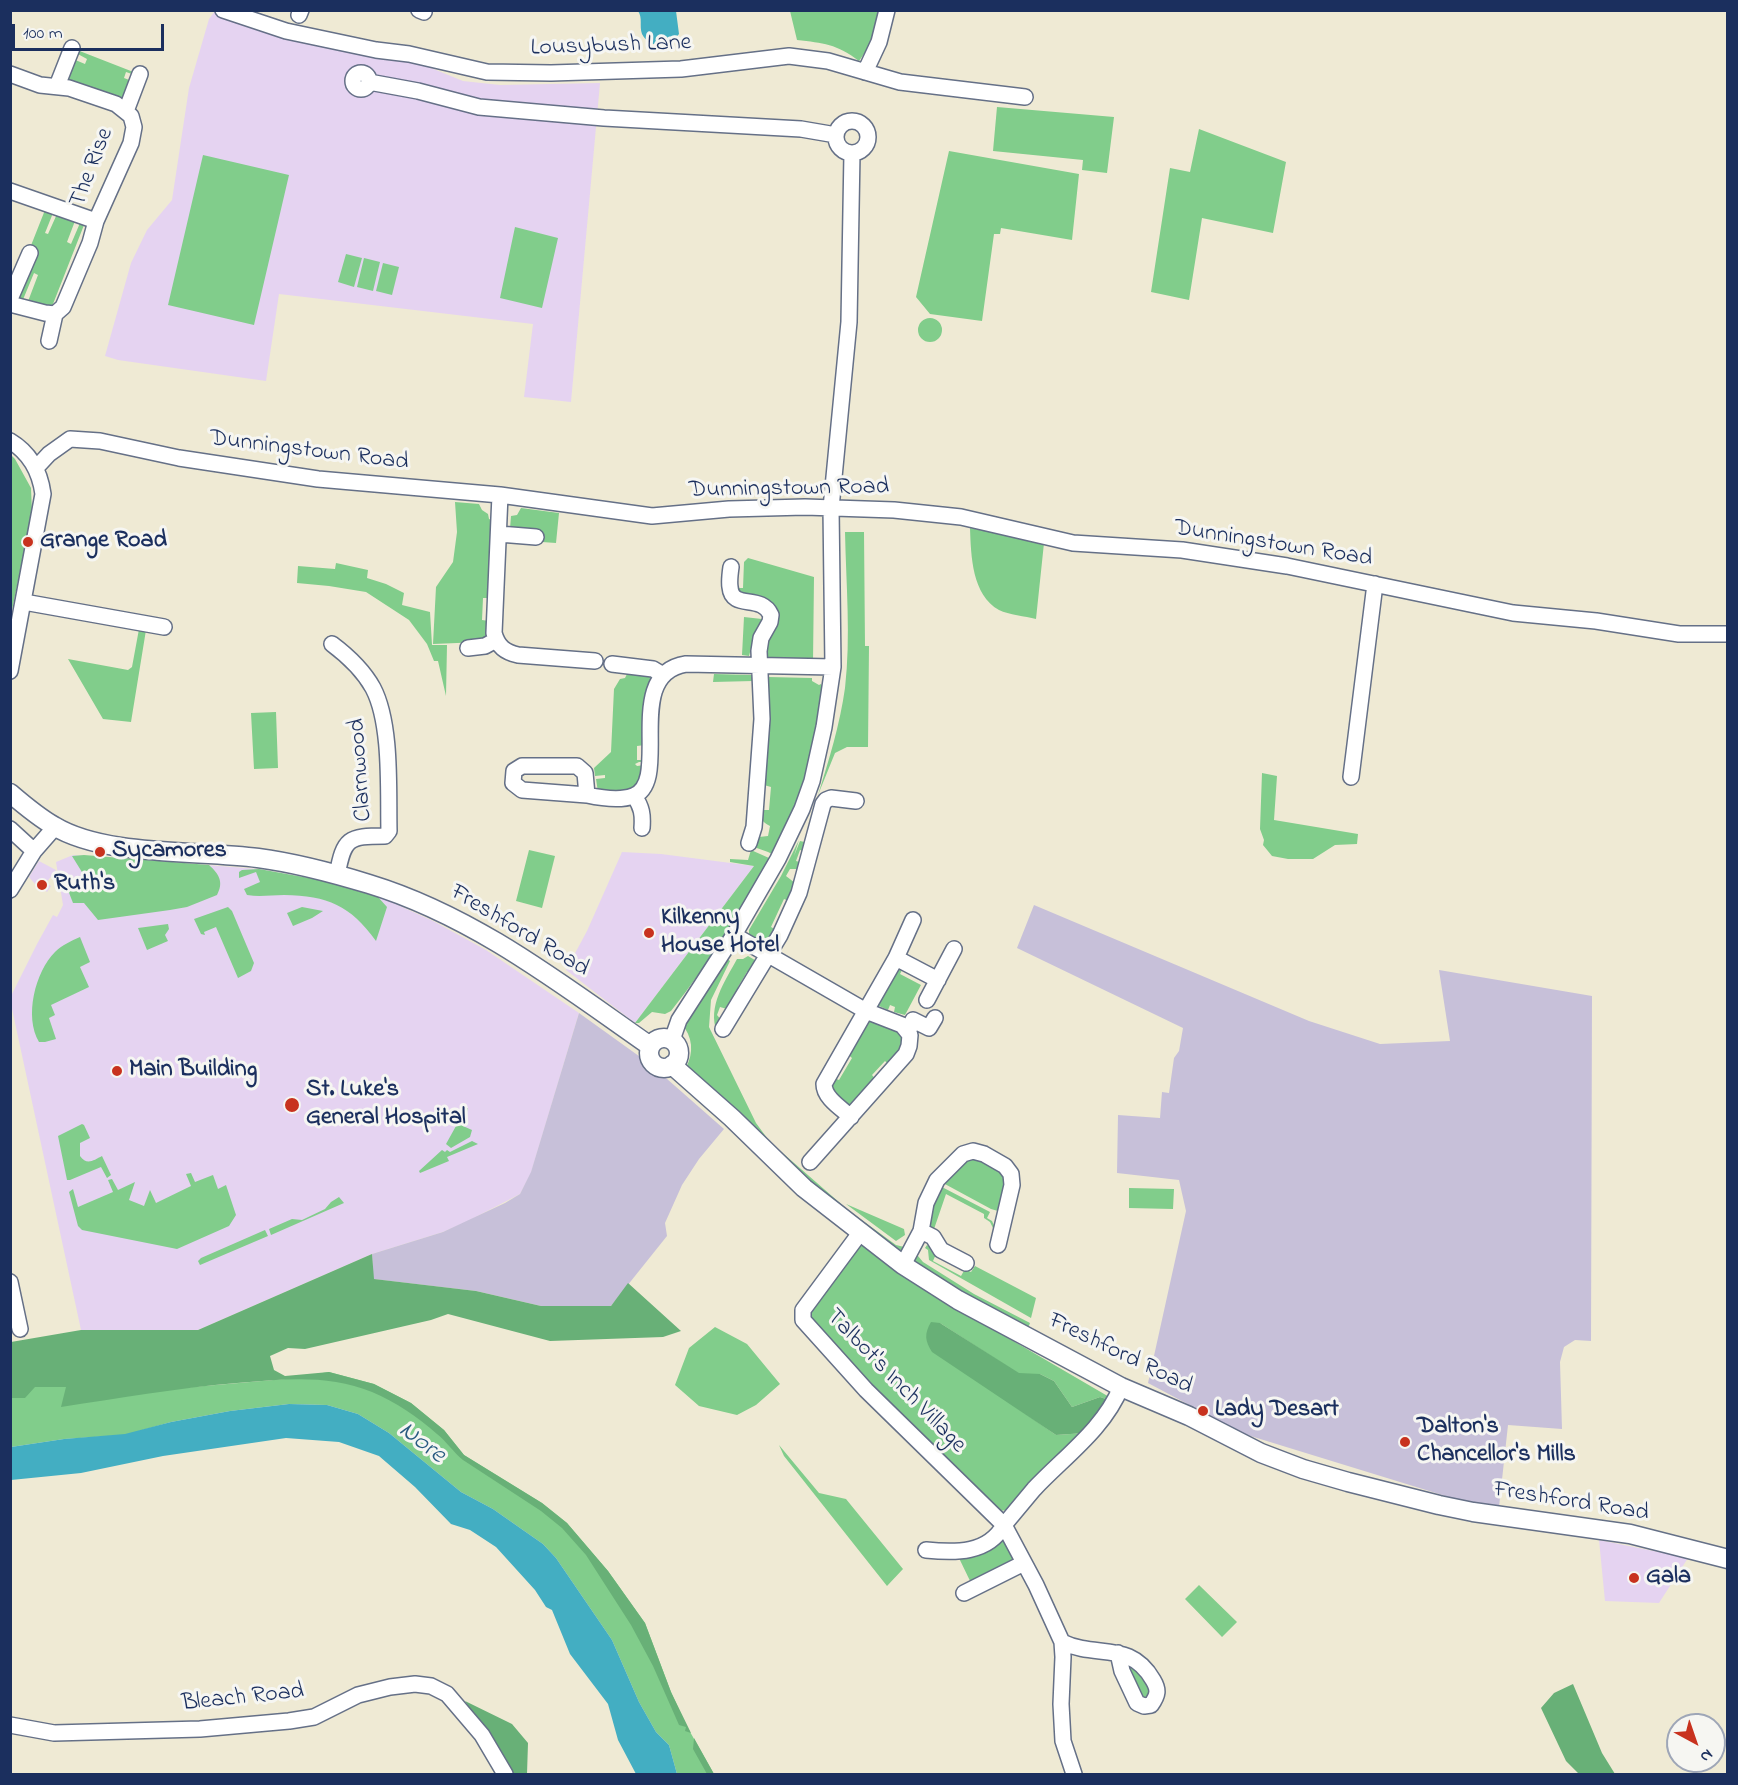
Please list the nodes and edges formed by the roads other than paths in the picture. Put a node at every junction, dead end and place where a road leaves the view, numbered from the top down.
1 (223, 10) edge
2 (887, 10) edge
3 (72, 48) dead end
4 (865, 72) junction
5 (10, 74) edge
6 (140, 74) dead end
7 (369, 82) dead end
8 (57, 86) junction
9 (1025, 97) dead end
10 (126, 111) junction
11 (836, 135) junction
12 (852, 153) junction
13 (10, 191) edge
14 (96, 222) junction
15 (30, 253) dead end
16 (10, 301) edge
17 (55, 314) junction
18 (49, 341) dead end
19 (10, 441) edge
20 (36, 468) junction
21 (500, 495) junction
22 (831, 508) junction
23 (499, 534) junction
24 (536, 537) dead end
25 (731, 567) dead end
26 (1375, 584) junction
27 (24, 602) junction
28 (164, 627) dead end
29 (1728, 634) edge
30 (496, 640) junction
31 (332, 644) dead end
32 (468, 648) dead end
33 (595, 660) dead end
34 (760, 664) junction
35 (617, 667) dead end
36 (833, 667) junction
37 (10, 671) edge
38 (663, 675) junction
39 (1352, 777) dead end
40 (10, 793) edge
41 (587, 795) dead end
42 (634, 796) junction
43 (856, 801) dead end
44 (55, 827) junction
45 (642, 828) dead end
46 (10, 830) edge
47 (749, 843) dead end
48 (34, 851) junction
49 (337, 875) junction
50 (10, 890) edge
51 (913, 920) dead end
52 (734, 935) junction
53 (954, 949) dead end
54 (768, 956) junction
55 (896, 958) junction
56 (938, 980) junction
57 (927, 1000) dead end
58 (866, 1011) junction
59 (935, 1018) dead end
60 (723, 1029) dead end
61 (908, 1032) junction
62 (672, 1040) junction
63 (650, 1046) junction
64 (672, 1065) junction
65 (851, 1117) junction
66 (810, 1162) dead end
67 (921, 1231) junction
68 (860, 1233) junction
69 (998, 1245) dead end
70 (966, 1263) dead end
71 (903, 1265) junction
72 (10, 1282) edge
73 (20, 1329) dead end
74 (1121, 1387) junction
75 (1004, 1525) junction
76 (926, 1550) dead end
77 (1728, 1559) edge
78 (1024, 1563) junction
79 (964, 1593) dead end
80 (1062, 1642) junction
81 (1118, 1653) dead end
82 (10, 1725) edge
83 (505, 1774) edge
84 (1074, 1774) edge

1 - 4 street, Lousybush Lane
2 - 4 street
3 - 8 street
4 - 9 street, Lousybush Lane
5 - 8 street
6 - 10 street
7 - 11 street
8 - 10 street
10 - 14 street, The Rise
11 - 12 street
11 - 12 street
12 - 22 street
13 - 14 street
14 - 17 street, The Rise
15 - 16 street
16 - 17 street
17 - 18 street, The Rise
19 - 20 street
20 - 21 street, Dunningstown Road
20 - 27 street
21 - 22 street, Dunningstown Road
21 - 23 street
22 - 26 street, Dunningstown Road
22 - 36 street
23 - 24 street
23 - 30 street
25 - 34 street
26 - 29 street, Dunningstown Road
26 - 39 street
27 - 28 street
27 - 37 street
30 - 32 street
30 - 33 street
31 - 49 street, Clarnwood
34 - 36 street
34 - 38 street
34 - 47 street
35 - 38 street
36 - 52 street
38 - 42 street
40 - 44 main road, Freshford Road
41 - 42 street
42 - 45 street
43 - 54 street
44 - 48 street
44 - 49 main road, Freshford Road
46 - 48 street
48 - 50 street
49 - 63 main road, Freshford Road
51 - 55 street
52 - 54 street
52 - 62 street
53 - 56 street
54 - 58 street
54 - 60 street
55 - 56 street
55 - 58 street
56 - 57 street
58 - 61 street
58 - 65 street
59 - 61 street
61 - 65 street
62 - 63 main road
62 - 64 main road
63 - 64 main road, Freshford Road
64 - 68 main road, Freshford Road
65 - 66 street
67 - 69 street
67 - 70 street
67 - 71 street
68 - 71 main road, Freshford Road
68 - 75 street, Talbot's Inch Village
71 - 74 main road, Freshford Road
72 - 73 street
74 - 75 street
74 - 77 main road, Freshford Road
75 - 76 street
75 - 78 street, Talbot's Inch Village
78 - 79 street
78 - 80 street, Talbot's Inch Village
80 - 81 street
80 - 84 street, Talbot's Inch Village
82 - 83 street, Bleach Road

